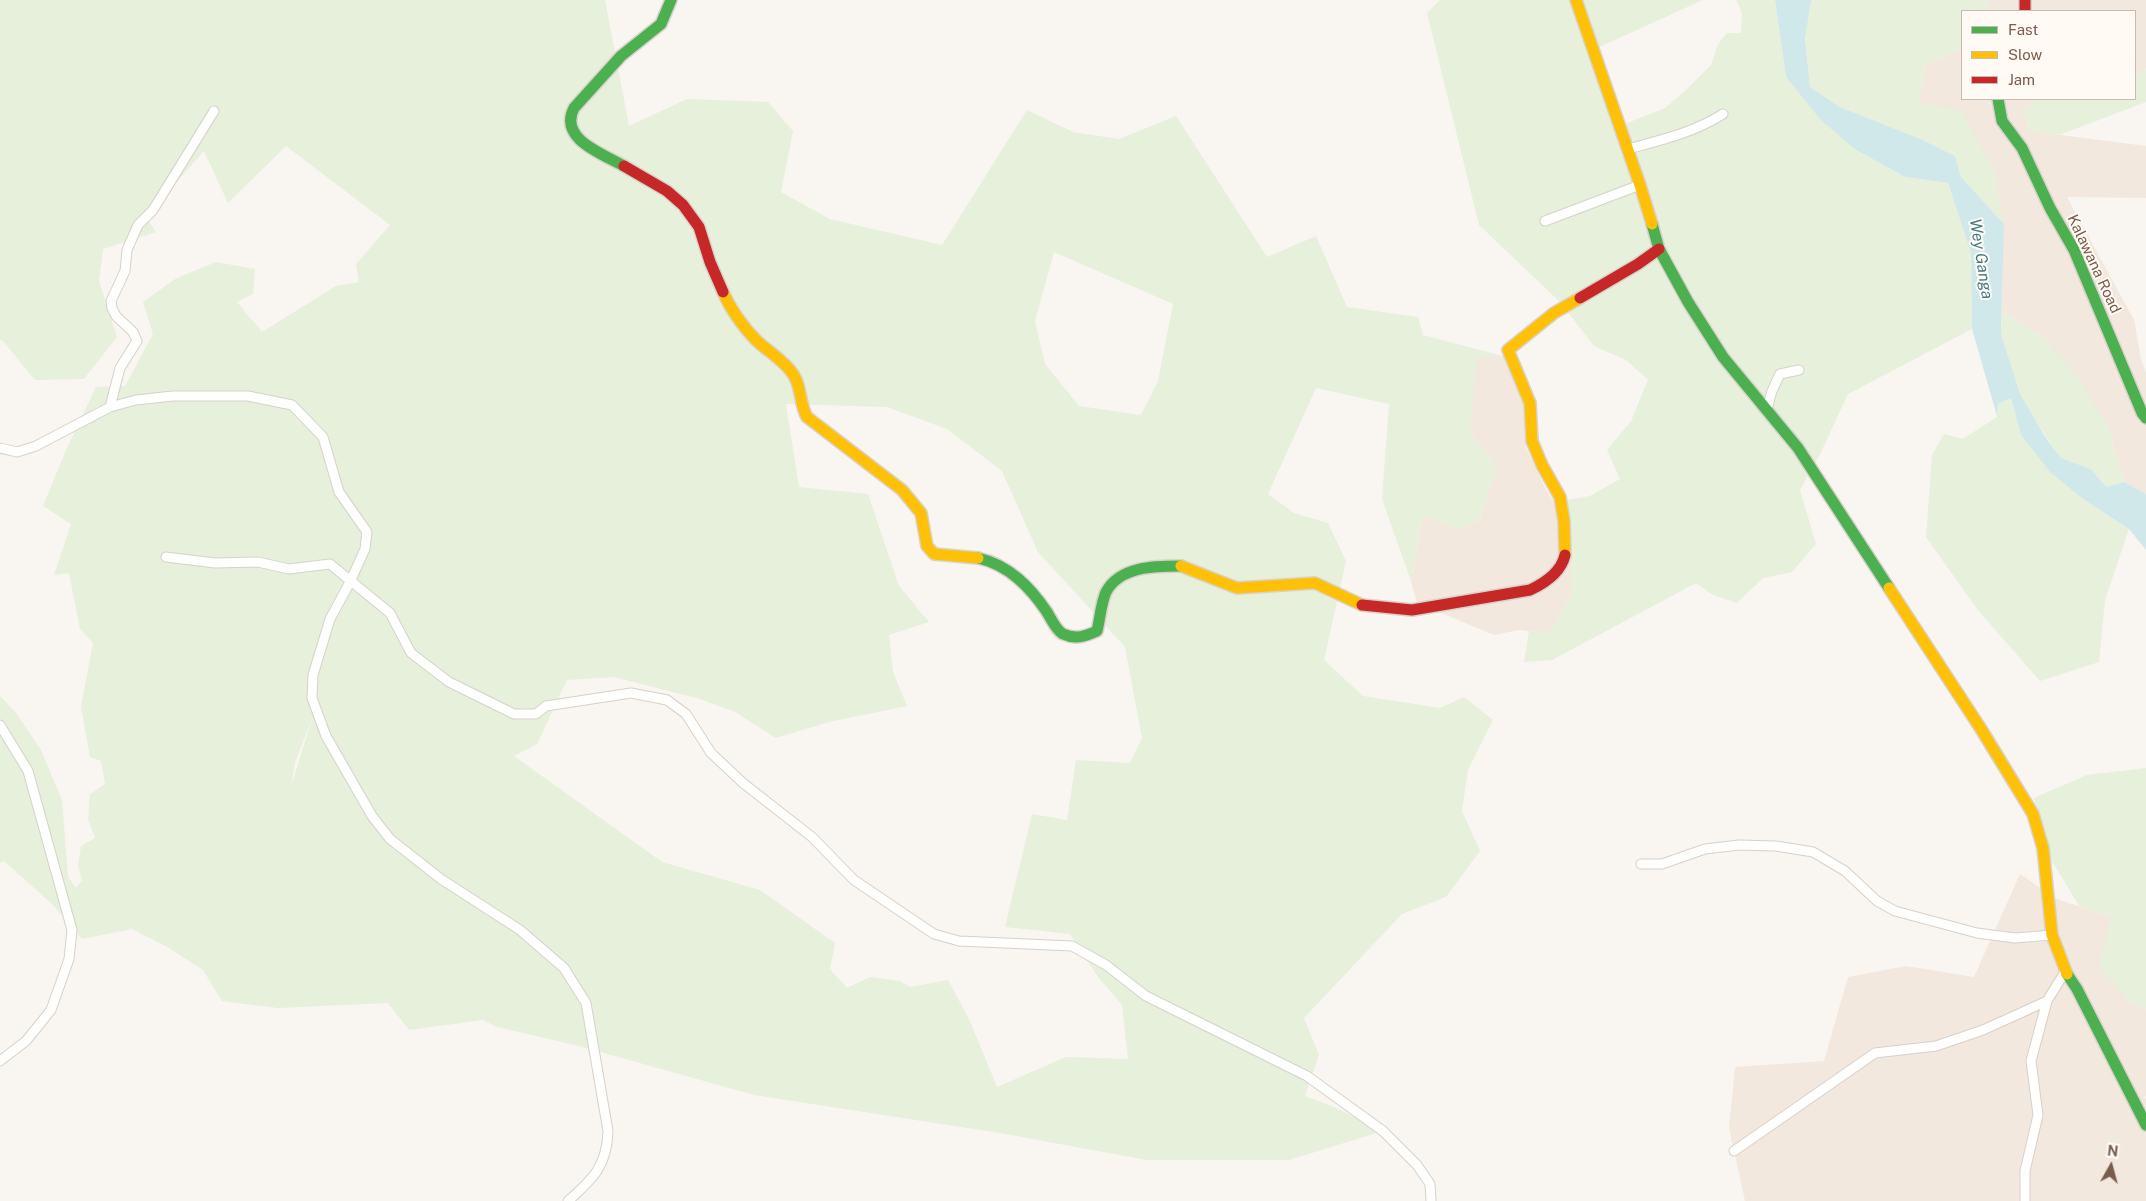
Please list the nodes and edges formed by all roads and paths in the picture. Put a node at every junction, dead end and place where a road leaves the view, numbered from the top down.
1 (671, 0) edge
2 (1576, 0) edge
3 (1998, 100) edge
4 (214, 111) dead end
5 (1723, 114) dead end
6 (1628, 149) junction
7 (1640, 185) junction
8 (1545, 221) dead end
9 (1659, 249) junction
10 (1799, 370) dead end
11 (110, 407) junction
12 (1767, 409) junction
13 (2146, 418) edge
14 (0, 448) edge
15 (166, 557) dead end
16 (350, 582) junction
17 (0, 725) edge
18 (1640, 864) dead end
19 (2052, 935) junction
20 (2065, 972) junction
21 (2047, 1001) junction
22 (0, 1061) edge
23 (2146, 1125) edge
24 (1734, 1152) dead end
25 (568, 1201) edge
26 (1431, 1201) edge
27 (2025, 1201) edge

1 - 9 street
2 - 6 street
3 - 13 street, Kalawana Road
4 - 11 street
5 - 6 street
6 - 7 street
7 - 8 street
7 - 9 street
9 - 12 street
10 - 12 street
11 - 14 street
11 - 16 street
12 - 19 street
15 - 16 street
16 - 25 street
16 - 26 street
17 - 22 street
18 - 19 street
19 - 20 street
20 - 21 street
20 - 23 street
21 - 24 street
21 - 27 street

